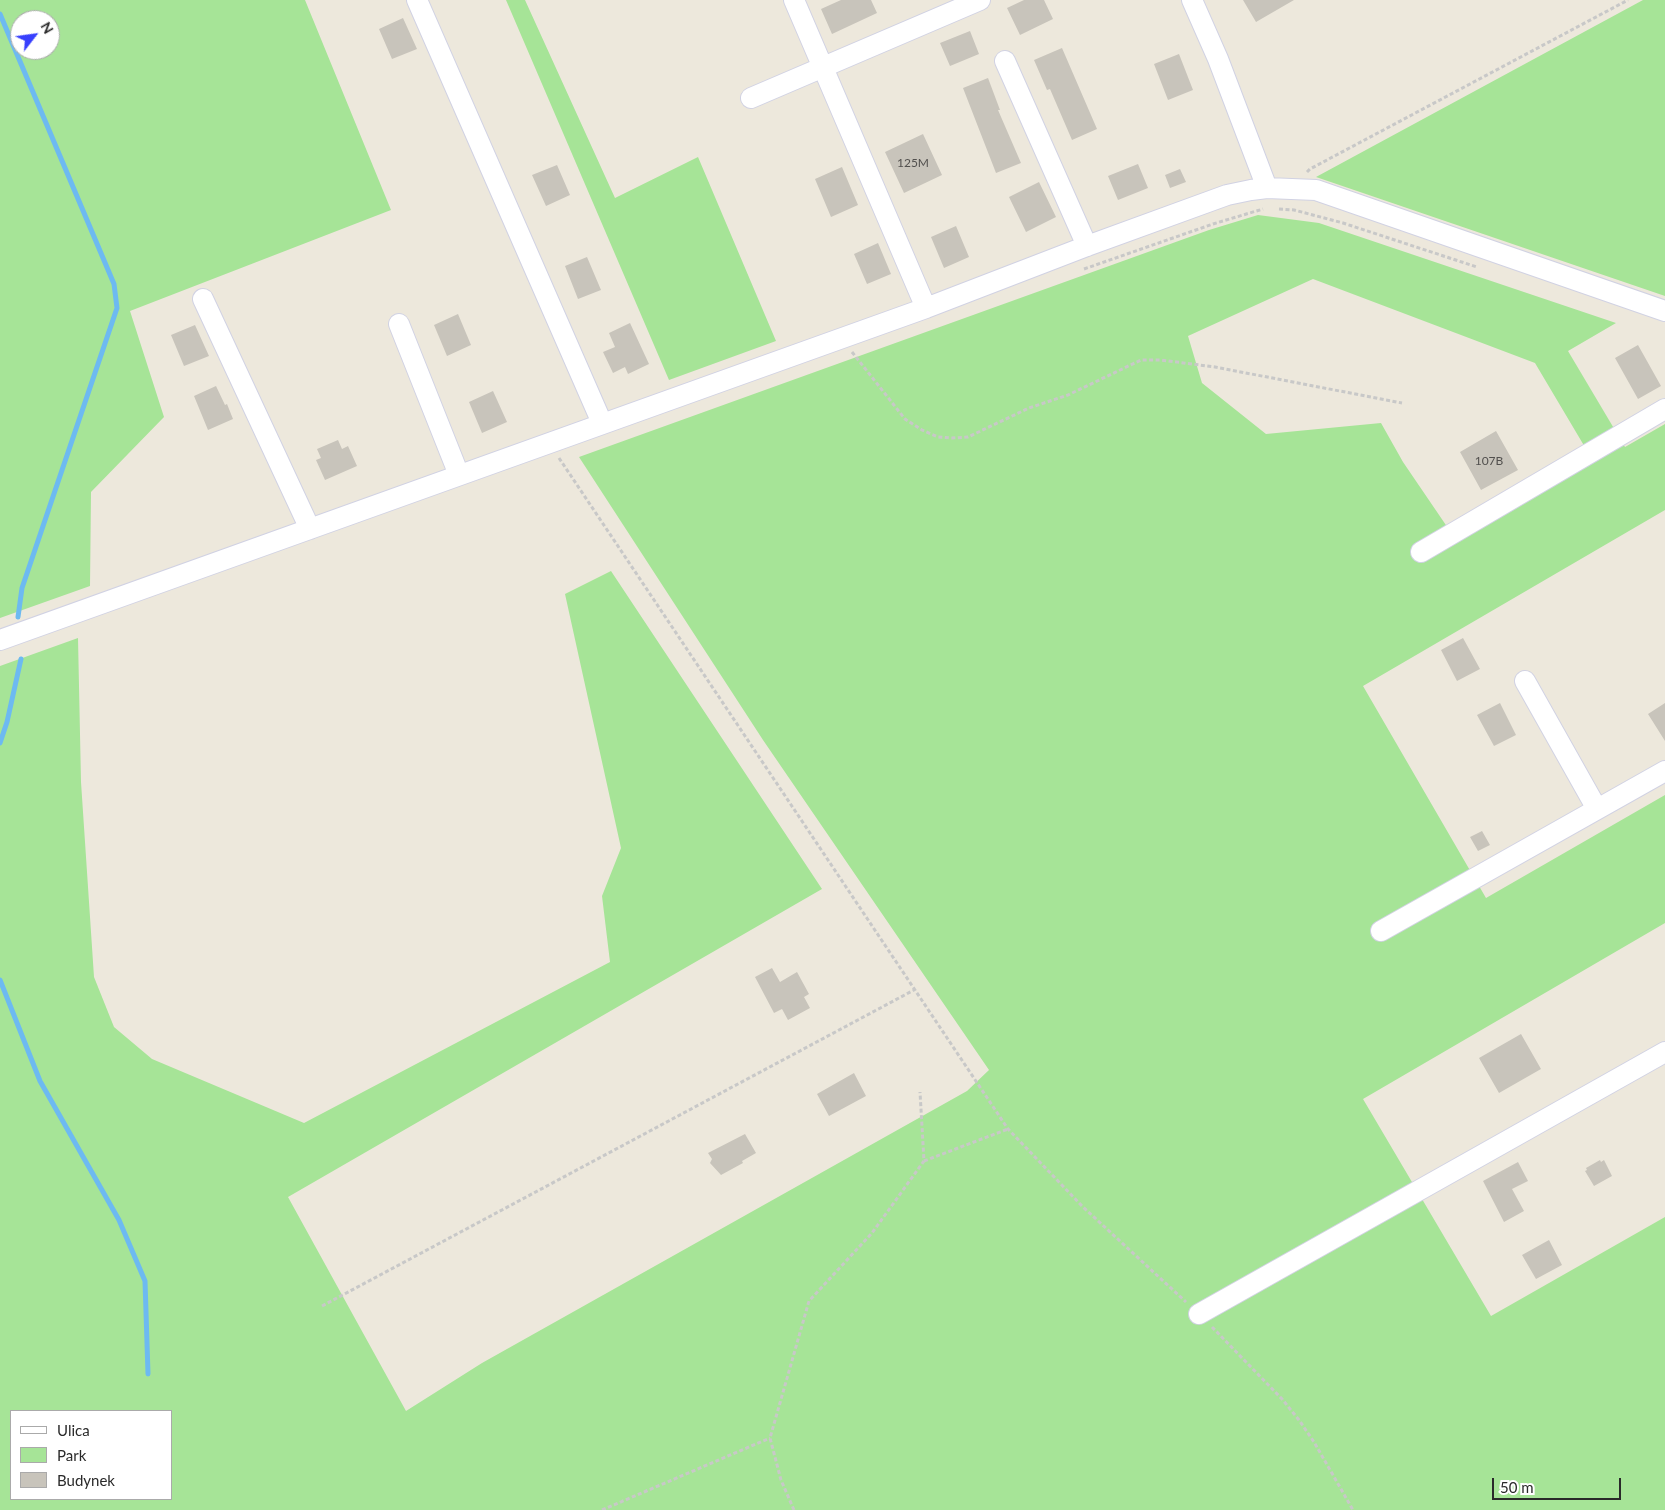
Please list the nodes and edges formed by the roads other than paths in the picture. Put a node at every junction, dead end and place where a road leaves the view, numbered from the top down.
1 (417, 0) edge
2 (794, 0) edge
3 (980, 0) edge
4 (1192, 0) edge
5 (1004, 61) dead end
6 (823, 68) junction
7 (751, 98) dead end
8 (1268, 198) junction
9 (1087, 246) junction
10 (203, 300) dead end
11 (926, 308) junction
12 (1665, 311) edge
13 (399, 324) dead end
14 (1665, 409) edge
15 (602, 424) junction
16 (459, 475) junction
17 (310, 528) junction
18 (1421, 552) dead end
19 (0, 640) edge
20 (1525, 681) dead end
21 (1665, 771) edge
22 (1597, 809) junction
23 (1381, 931) dead end
24 (1665, 1052) edge
25 (1199, 1314) road end

1 - 15 street
2 - 6 street
3 - 6 street
4 - 8 street
5 - 9 street
6 - 7 street
6 - 11 street
8 - 9 street
8 - 12 street
9 - 11 street
10 - 17 street
11 - 15 street
13 - 16 street
14 - 18 street
15 - 16 street
16 - 17 street
17 - 19 street
20 - 22 street
21 - 22 street
22 - 23 street
24 - 25 street

